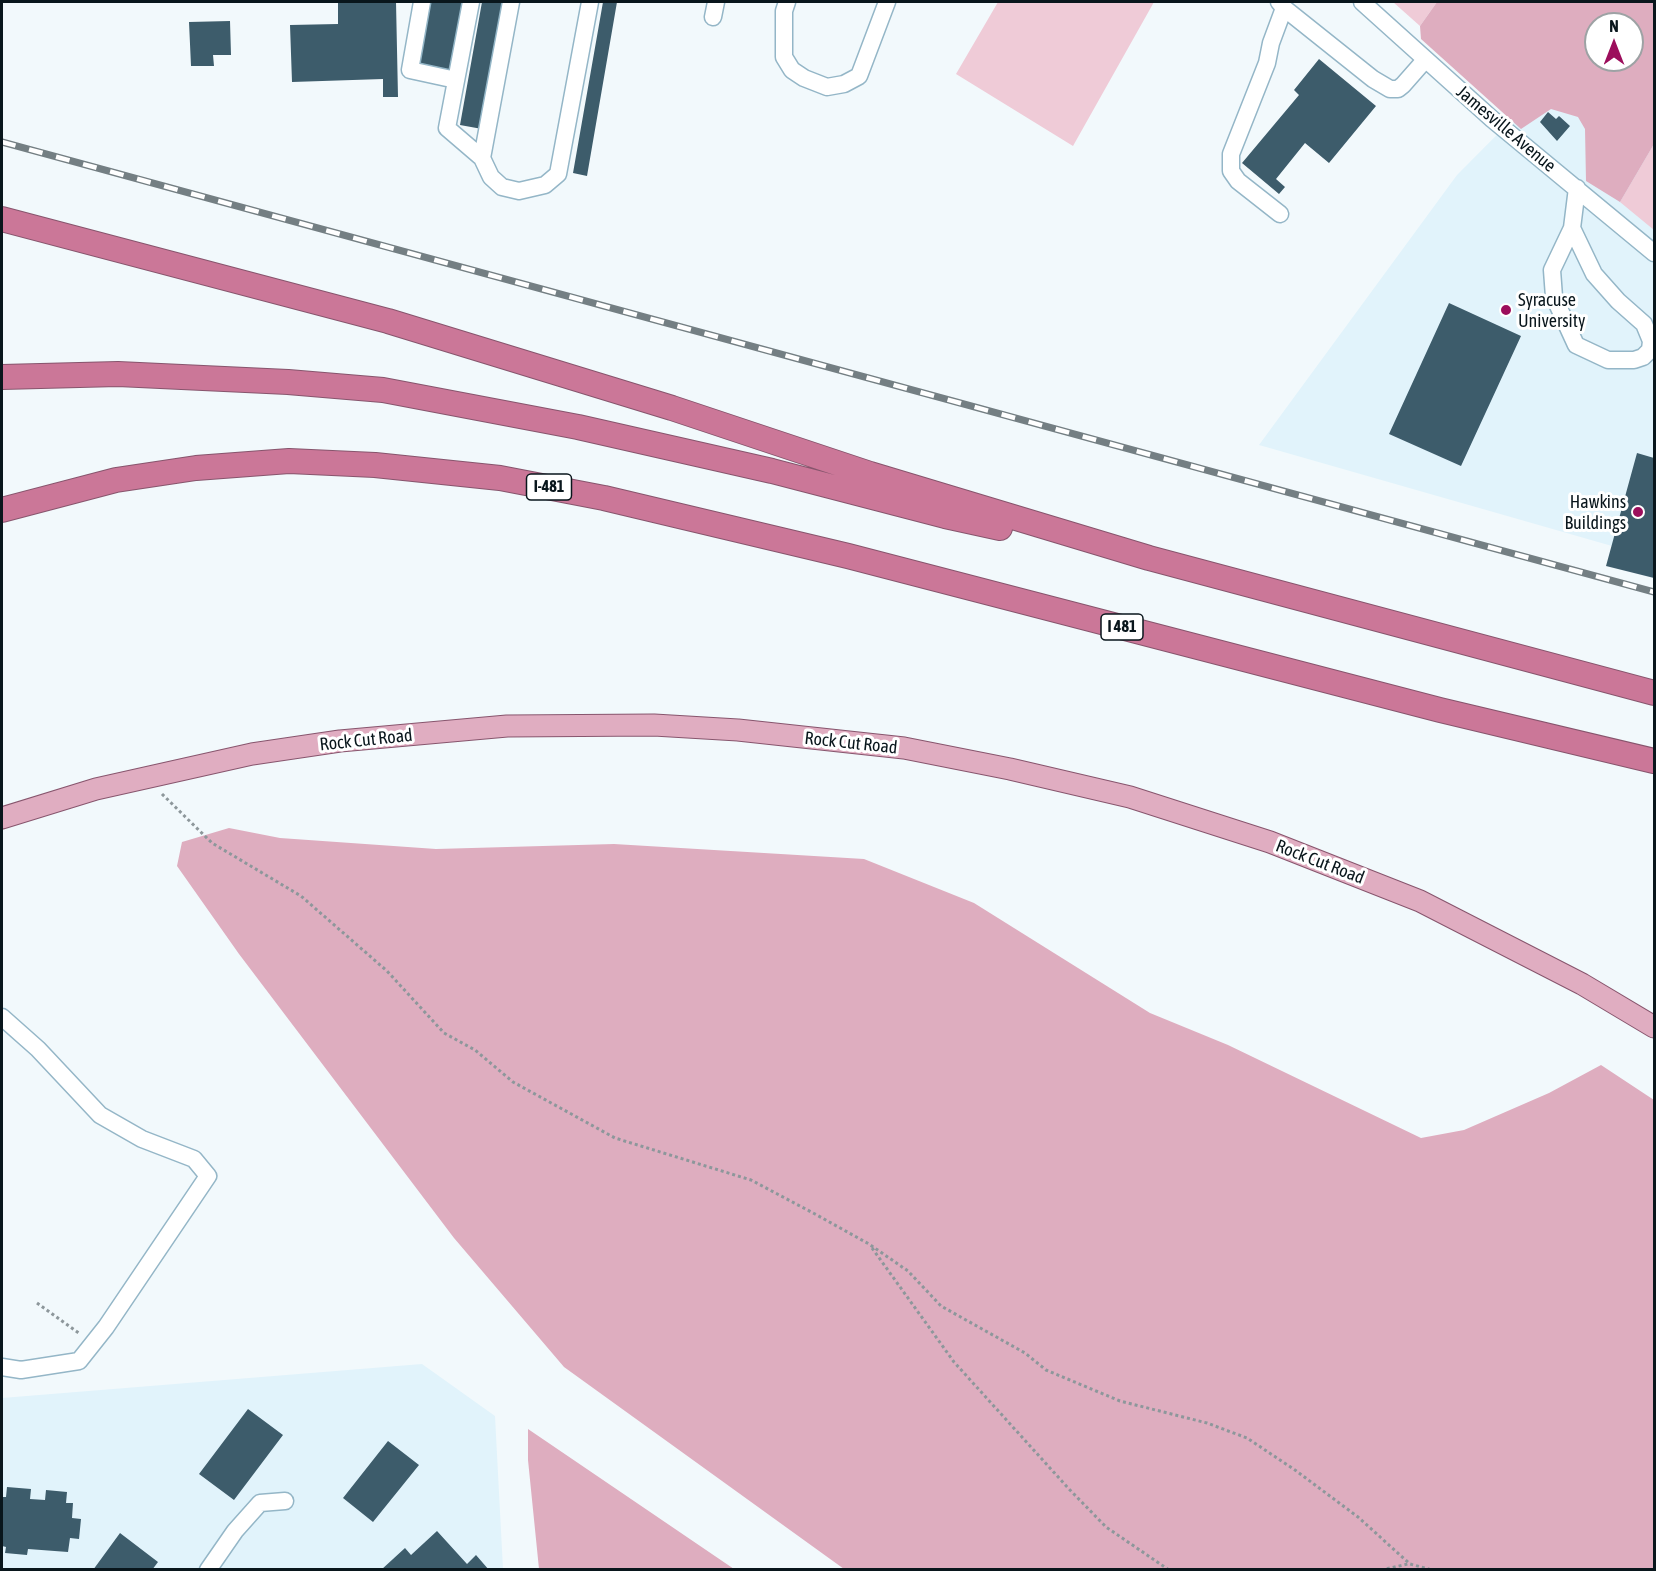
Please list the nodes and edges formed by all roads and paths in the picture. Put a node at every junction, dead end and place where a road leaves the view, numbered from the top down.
1 (422, 2) edge
2 (471, 2) edge
3 (511, 2) edge
4 (590, 2) edge
5 (787, 2) edge
6 (887, 2) edge
7 (1362, 2) edge
8 (1281, 4) edge
9 (1425, 60) junction
10 (456, 80) junction
11 (482, 158) junction
12 (1577, 188) junction
13 (1280, 214) dead end
14 (2, 219) edge
15 (1572, 228) junction
16 (1654, 253) edge
17 (2, 377) edge
18 (2, 510) edge
19 (803, 546) joint
20 (1149, 558) junction
21 (1654, 693) edge
22 (1440, 710) junction
23 (1654, 761) edge
24 (1654, 776) edge
25 (146, 778) junction
26 (2, 818) edge
27 (2, 1017) edge
28 (1654, 1027) edge
29 (869, 1244) junction
30 (37, 1303) dead end
31 (85, 1337) dead end
32 (2, 1367) edge
33 (285, 1502) dead end
34 (1410, 1564) junction
35 (208, 1569) edge
36 (1169, 1569) edge
37 (1381, 1569) edge
38 (1432, 1569) edge

1 - 10 street
2 - 10 street
3 - 11 street
4 - 11 street
5 - 6 street
7 - 9 street, Jamesville Avenue
8 - 9 street
8 - 13 street
9 - 12 street, Jamesville Avenue
10 - 11 street
12 - 15 street
12 - 16 street, Jamesville Avenue
14 - 20 highway
15 - 15 street
17 - 20 highway
18 - 19 highway, I-481
19 - 22 highway, I 481
20 - 21 highway
22 - 23 highway, I 481
22 - 24 highway
25 - 26 main road, Rock Cut Road
25 - 28 main road, Rock Cut Road
25 - 29 path
27 - 32 street
29 - 34 path
29 - 36 path
30 - 31 path
33 - 35 street
34 - 37 path
34 - 38 path

